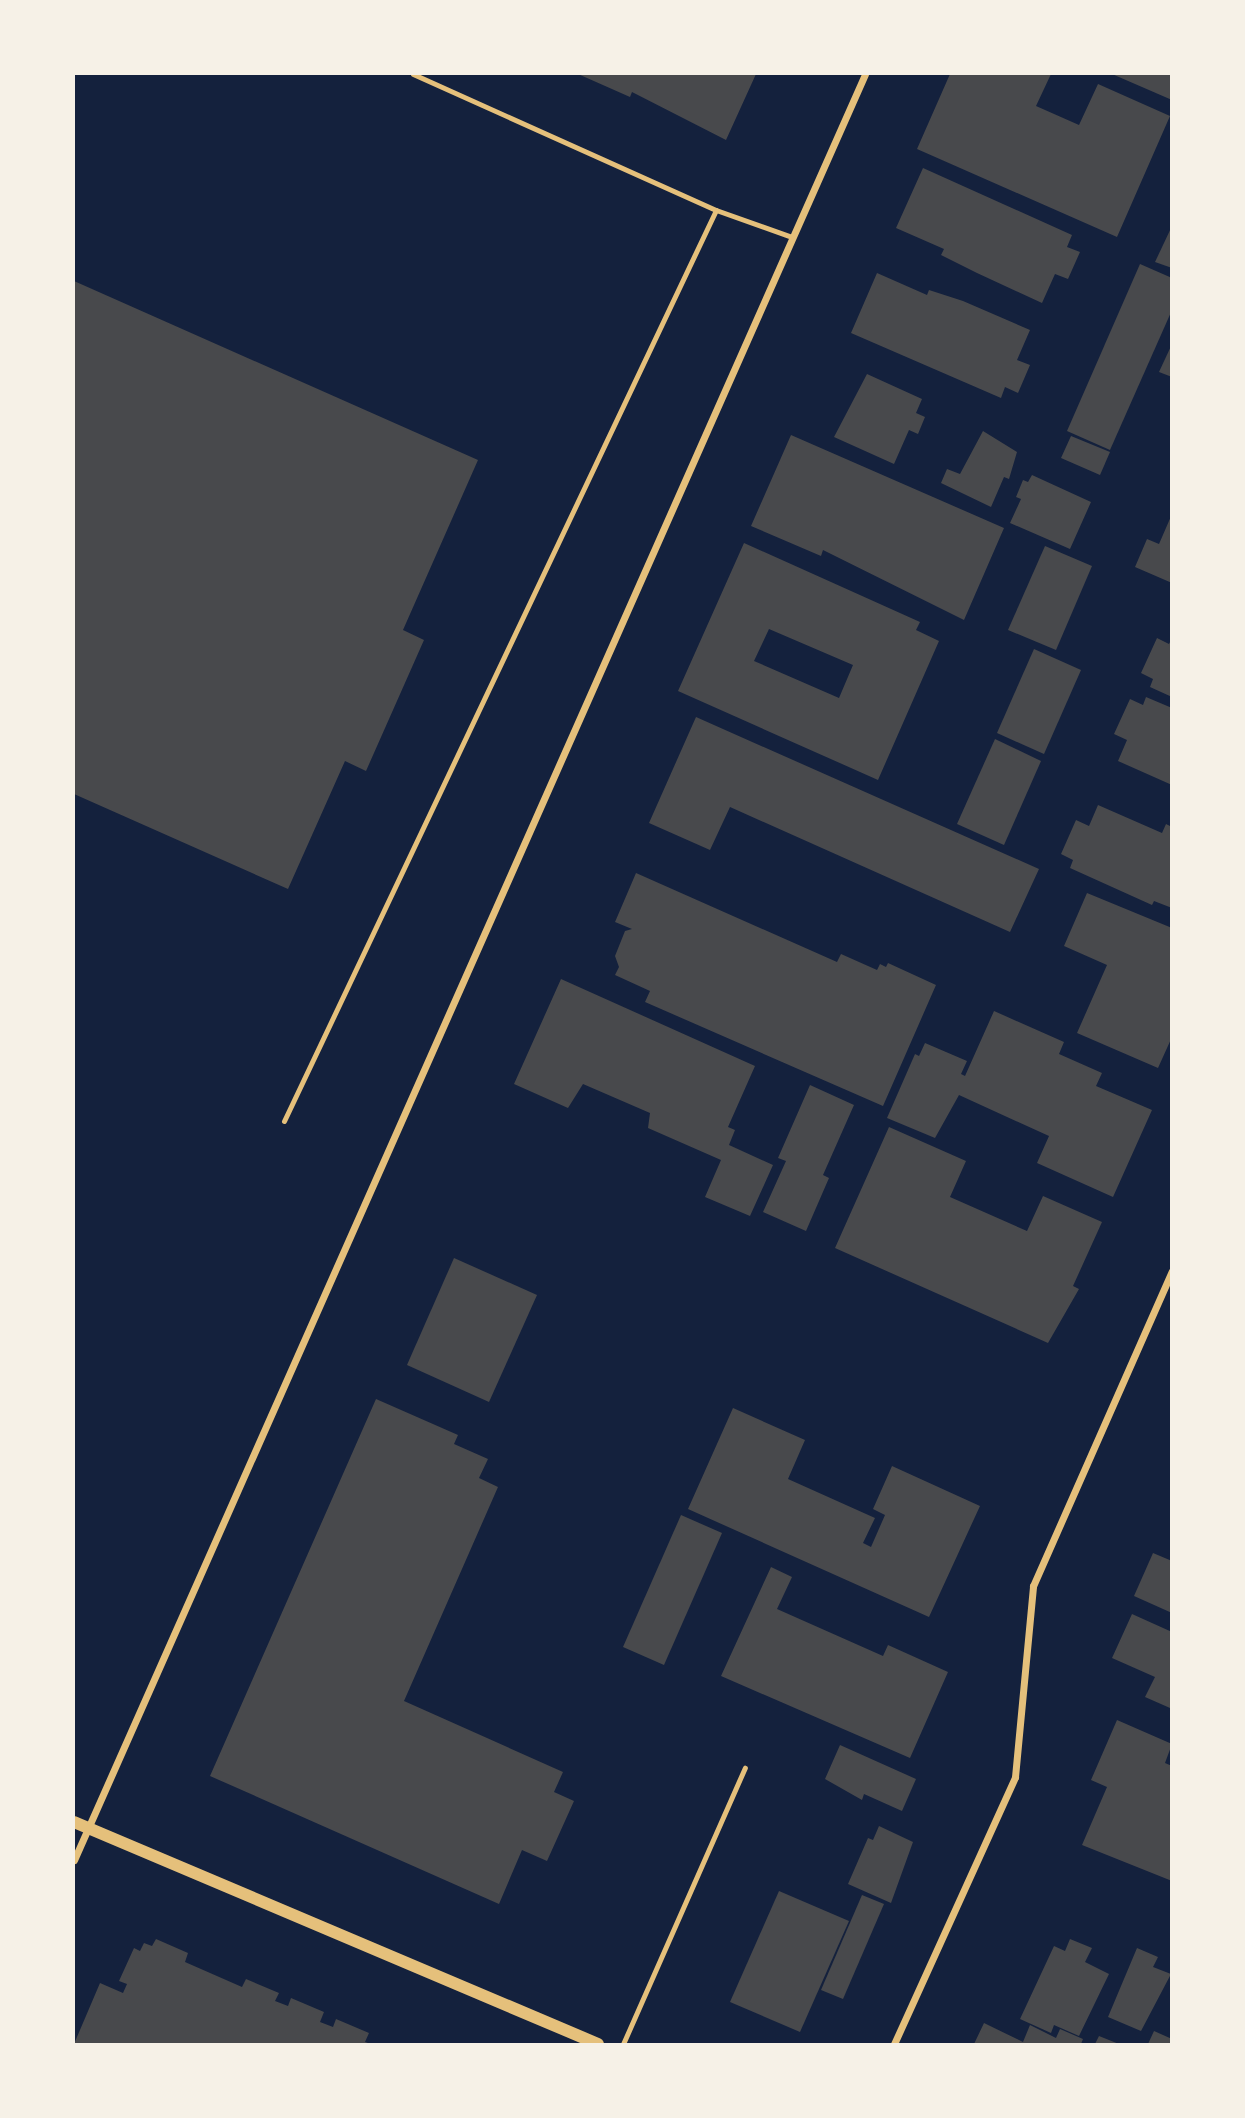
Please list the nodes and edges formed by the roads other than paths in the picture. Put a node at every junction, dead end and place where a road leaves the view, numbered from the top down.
1 (413, 74) edge
2 (865, 74) edge
3 (716, 209) junction
4 (792, 237) junction
5 (284, 1121) dead end
6 (1171, 1271) edge
7 (745, 1768) dead end
8 (74, 1822) edge
9 (87, 1829) junction
10 (74, 1860) edge
11 (598, 2045) edge
12 (623, 2045) edge
13 (894, 2045) edge

1 - 3 lane
2 - 4 street
3 - 4 lane
3 - 5 lane
4 - 9 street
6 - 13 street
7 - 12 lane
8 - 9 street
9 - 10 street
9 - 11 street

